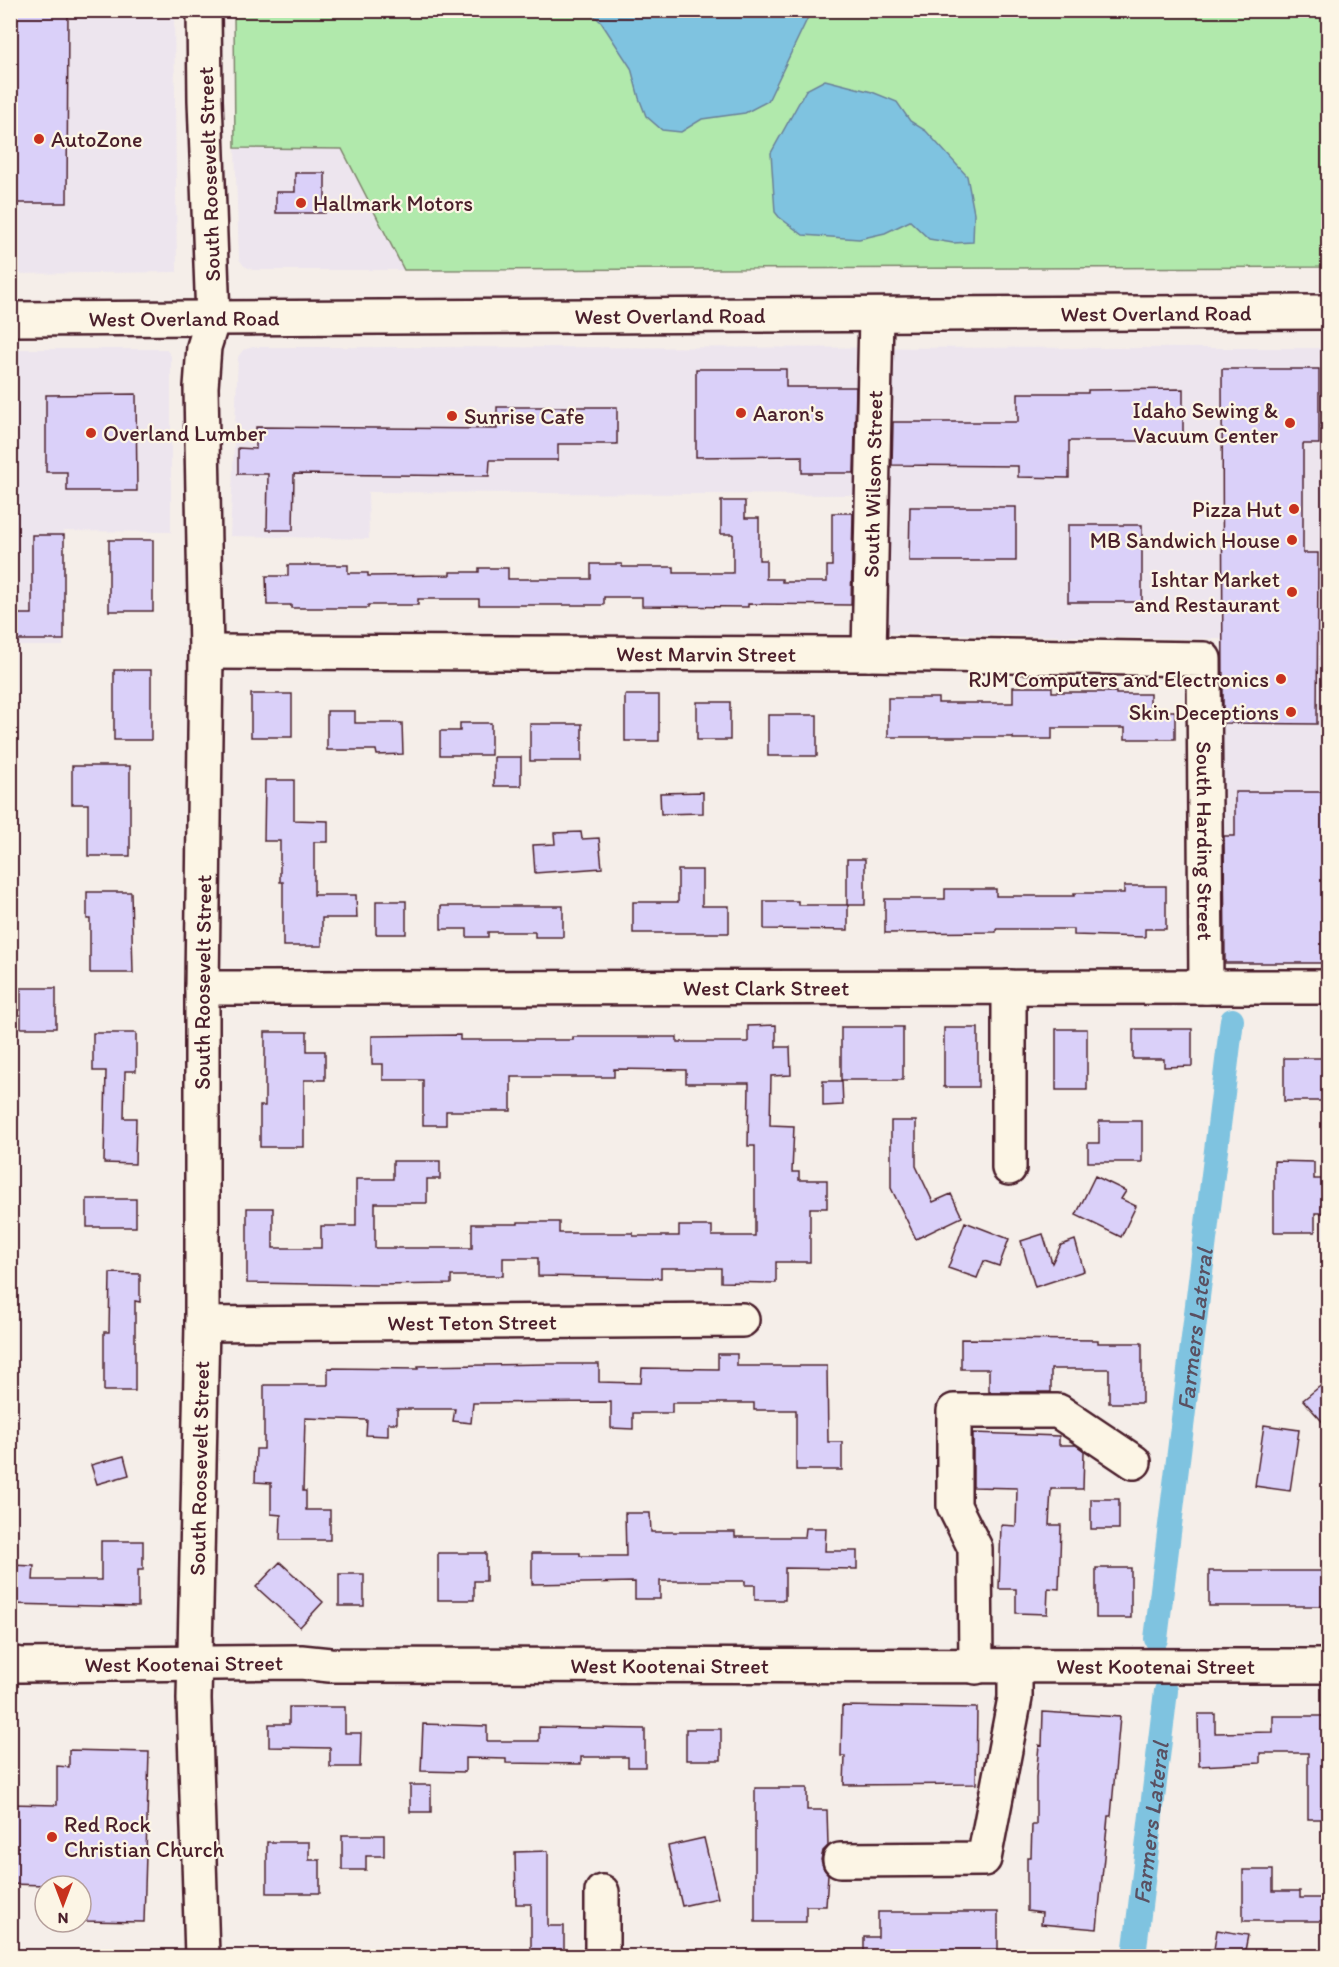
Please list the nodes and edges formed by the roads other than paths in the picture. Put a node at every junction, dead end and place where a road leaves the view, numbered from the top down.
1 (204, 10) edge
2 (1329, 312) edge
3 (876, 315) junction
4 (213, 318) junction
5 (10, 319) edge
6 (206, 652) junction
7 (869, 654) junction
8 (1204, 660) joint
9 (1009, 987) junction
10 (1206, 987) junction
11 (1329, 987) edge
12 (202, 988) junction
13 (1009, 1168) dead end
14 (742, 1320) dead end
15 (202, 1324) junction
16 (1134, 1462) dead end
17 (10, 1663) edge
18 (195, 1664) junction
19 (976, 1666) junction
20 (1015, 1666) junction
21 (1329, 1666) edge
22 (840, 1860) dead end
23 (602, 1892) dead end
24 (202, 1956) edge
25 (602, 1956) edge

1 - 4 street, South Roosevelt Street
2 - 3 street, West Overland Road
3 - 4 street, West Overland Road
3 - 7 street, South Wilson Street
4 - 5 street, West Overland Road
4 - 6 street, South Roosevelt Street
6 - 7 street, West Marvin Street
6 - 12 street, South Roosevelt Street
7 - 8 street, West Marvin Street
8 - 10 street, South Harding Street
9 - 10 street, West Clark Street
9 - 12 street, West Clark Street
9 - 13 street
10 - 11 street, West Clark Street
12 - 15 street, South Roosevelt Street
14 - 15 street, West Teton Street
15 - 18 street, South Roosevelt Street
16 - 19 street
17 - 18 street, West Kootenai Street
18 - 19 street, West Kootenai Street
18 - 24 street, South Roosevelt Street
19 - 20 street, West Kootenai Street
20 - 21 street, West Kootenai Street
20 - 22 street
23 - 25 street

